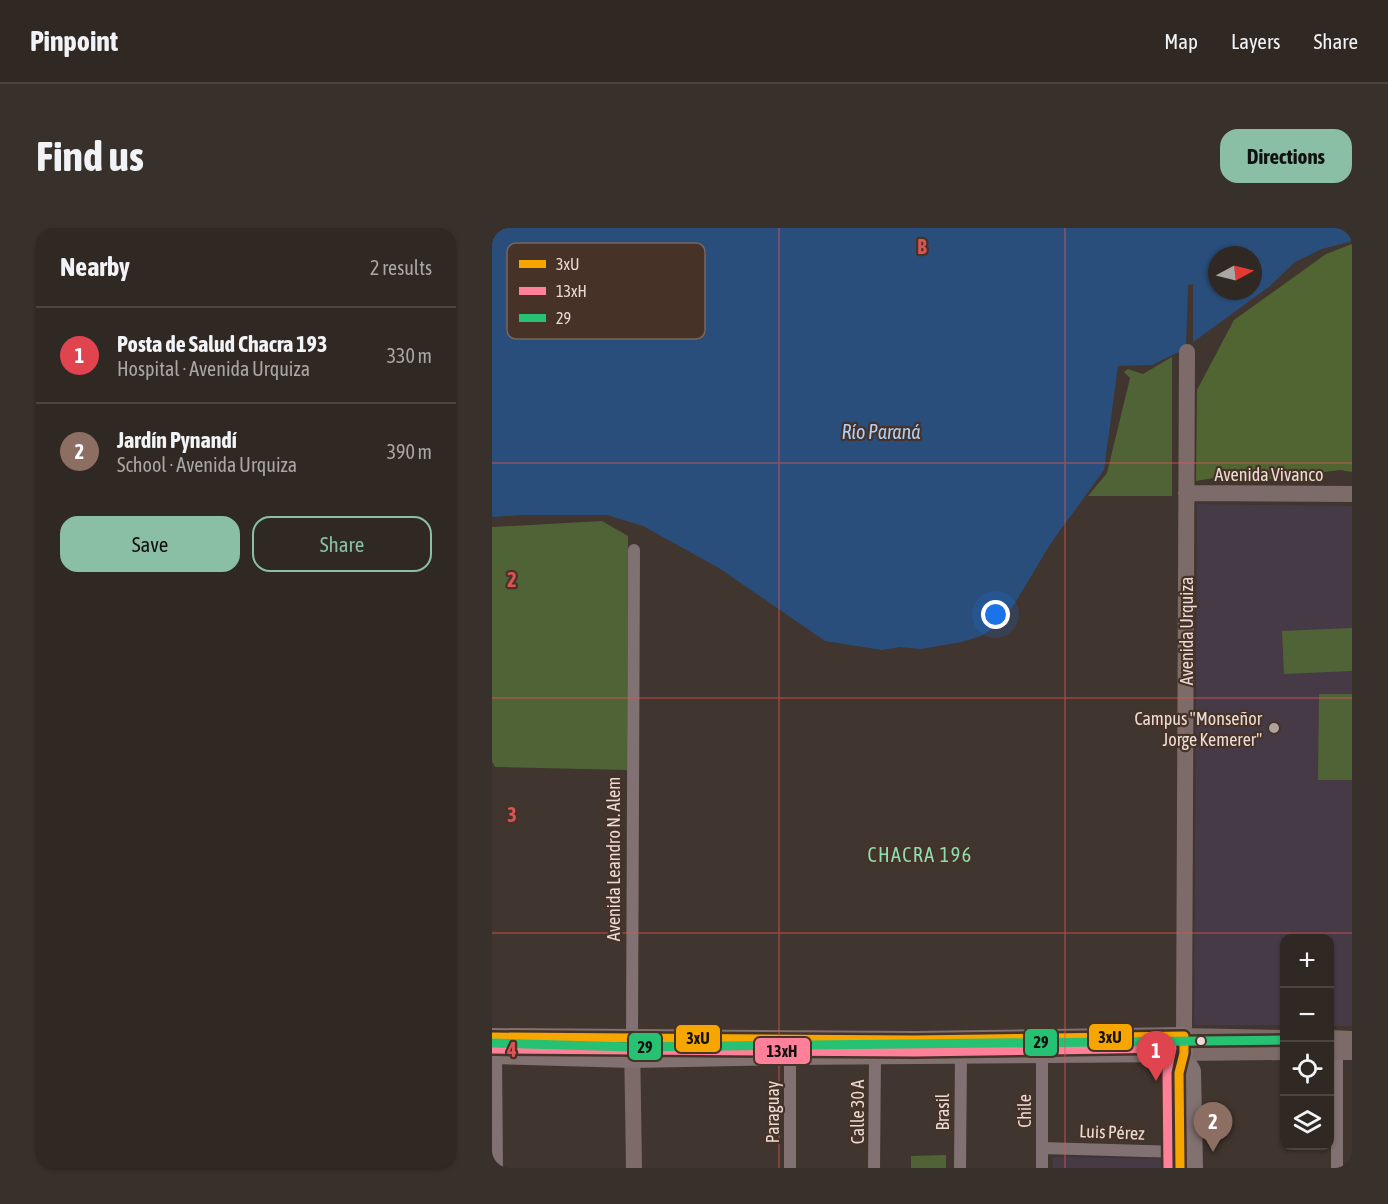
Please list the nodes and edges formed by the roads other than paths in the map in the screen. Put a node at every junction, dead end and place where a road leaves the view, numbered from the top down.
1 (1187, 352) dead end
2 (1186, 493) junction
3 (1352, 494) edge
4 (634, 550) dead end
5 (1280, 1038) edge
6 (1184, 1045) junction
7 (1339, 1045) edge
8 (493, 1049) edge
9 (632, 1049) junction
10 (1280, 1052) edge
11 (961, 1055) junction
12 (1042, 1055) junction
13 (790, 1056) junction
14 (875, 1056) junction
15 (1042, 1148) junction
16 (1180, 1160) edge
17 (497, 1168) edge
18 (634, 1168) edge
19 (790, 1168) edge
20 (874, 1168) edge
21 (960, 1168) edge
22 (1042, 1168) edge
23 (1194, 1168) edge
24 (1337, 1168) edge

1 - 2 main road, Avenida Urquiza
2 - 3 main road, Avenida Vivanco
2 - 6 main road, Avenida Urquiza
4 - 9 street, Avenida Leandro N. Alem
5 - 6 main road
6 - 9 main road
6 - 10 main road
6 - 12 main road
6 - 16 main road, Avenida Urquiza
6 - 23 main road, Avenida Urquiza
7 - 24 street
8 - 9 main road
8 - 17 street
9 - 13 main road
9 - 18 main road, Avenida Leandro N. Alem
11 - 12 main road
11 - 14 main road
11 - 21 street, Brasil
12 - 15 street, Chile
13 - 14 main road
13 - 19 street, Paraguay
14 - 20 street, Calle 30 A
15 - 16 street, Luis Pérez
15 - 22 street, Chile

